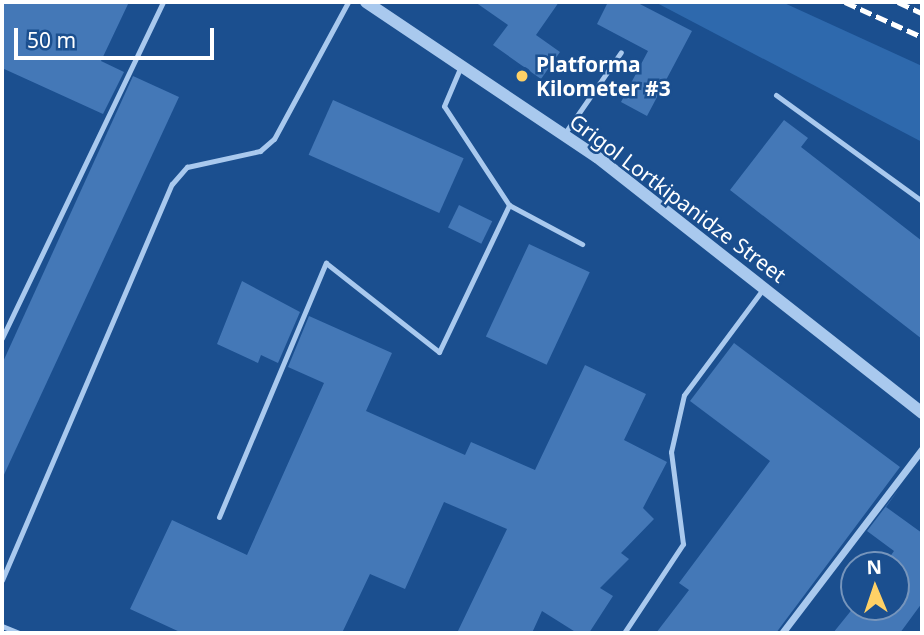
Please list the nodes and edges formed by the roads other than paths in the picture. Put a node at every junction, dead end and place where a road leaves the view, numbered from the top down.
1 (163, 2) edge
2 (348, 2) edge
3 (366, 2) edge
4 (621, 52) dead end
5 (461, 65) junction
6 (776, 95) dead end
7 (563, 135) junction
8 (922, 201) edge
9 (509, 205) junction
10 (582, 244) dead end
11 (765, 286) junction
12 (5, 322) edge
13 (2, 338) edge
14 (922, 413) edge
15 (922, 449) edge
16 (219, 517) dead end
17 (2, 580) edge
18 (2, 626) edge
19 (19, 633) edge
20 (624, 633) edge
21 (782, 633) edge

1 - 12 lane
2 - 17 lane
3 - 5 street, Grigol Lortkipanidze Street
4 - 7 lane
5 - 7 street, Grigol Lortkipanidze Street
5 - 9 lane
6 - 8 lane
7 - 11 street, Grigol Lortkipanidze Street
9 - 10 lane
9 - 16 lane
11 - 14 street, Grigol Lortkipanidze Street
11 - 20 lane
12 - 13 lane
15 - 21 street
18 - 19 lane

